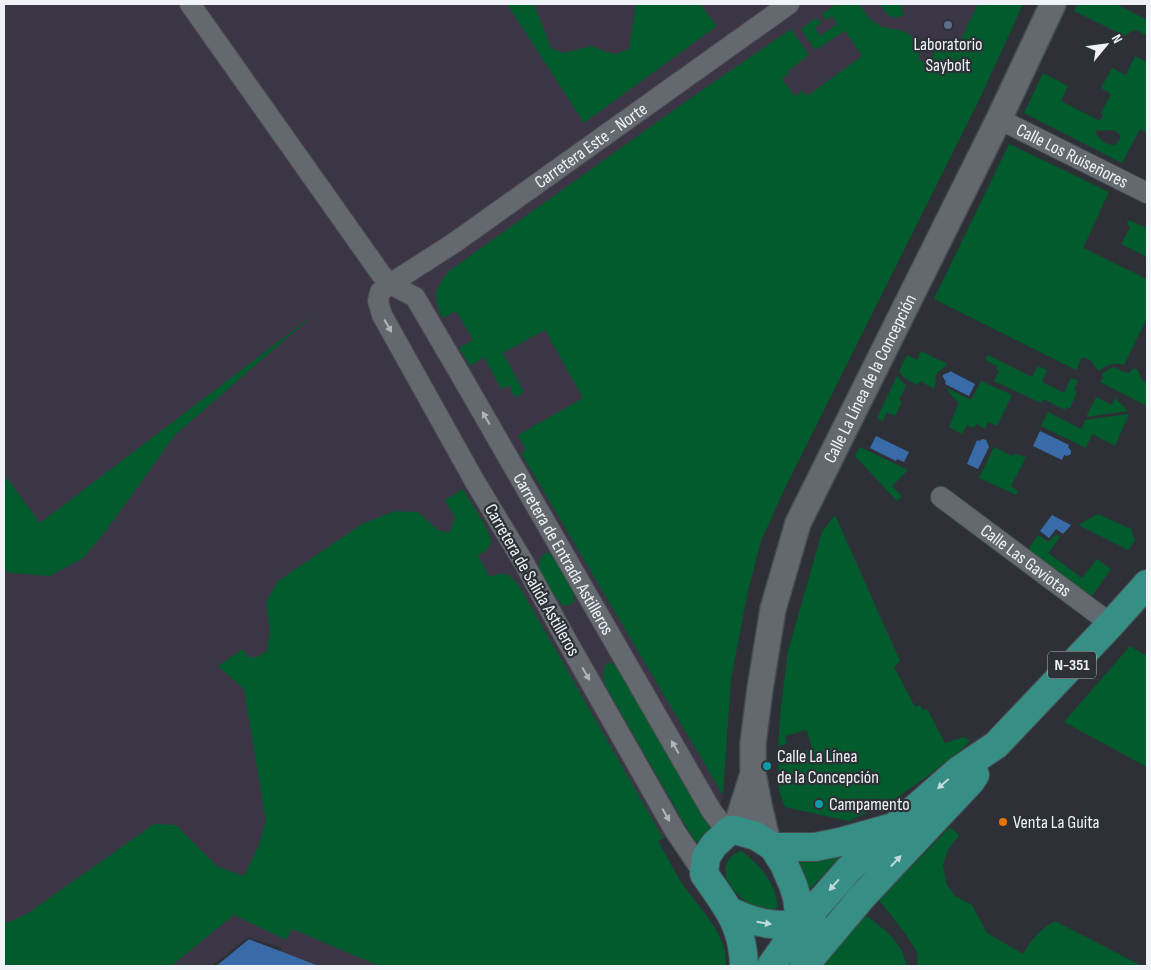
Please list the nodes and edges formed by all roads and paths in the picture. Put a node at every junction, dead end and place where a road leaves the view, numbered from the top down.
1 (190, 4) edge
2 (789, 4) edge
3 (1053, 4) edge
4 (999, 119) junction
5 (1147, 193) edge
6 (390, 284) junction
7 (942, 497) dead end
8 (1147, 584) edge
9 (1111, 624) junction
10 (996, 744) junction
11 (753, 774) junction
12 (894, 827) junction
13 (732, 830) junction
14 (771, 845) junction
15 (704, 874) junction
16 (862, 897) junction
17 (730, 911) junction
18 (800, 924) junction
19 (744, 966) edge
20 (771, 966) edge
21 (788, 966) edge
22 (804, 966) edge

1 - 6 street
2 - 6 street, Carretera Este - Norte
3 - 4 street, Calle La Línea de la Concepción
4 - 5 street, Calle Los Ruiseñores
4 - 11 street, Calle La Línea de la Concepción
13 -> 6 street, Carretera de Entrada Astilleros
6 -> 15 street, Carretera de Salida Astilleros
7 - 9 street, Calle Las Gaviotas
8 - 9 highway, N-351
9 - 10 highway, N-351
10 -> 12 highway, N-351
16 -> 10 highway, N-351
11 - 13 street, Calle La Línea de la Concepción
11 - 14 street, Calle La Línea de la Concepción
12 - 14 highway
12 -> 18 highway, N-351
13 - 14 highway
13 - 15 highway
14 - 18 highway
15 - 17 highway
16 - 18 highway
16 - 22 highway, N-351
17 -> 18 highway
17 - 19 highway
18 - 20 highway, N-351
18 - 21 highway

